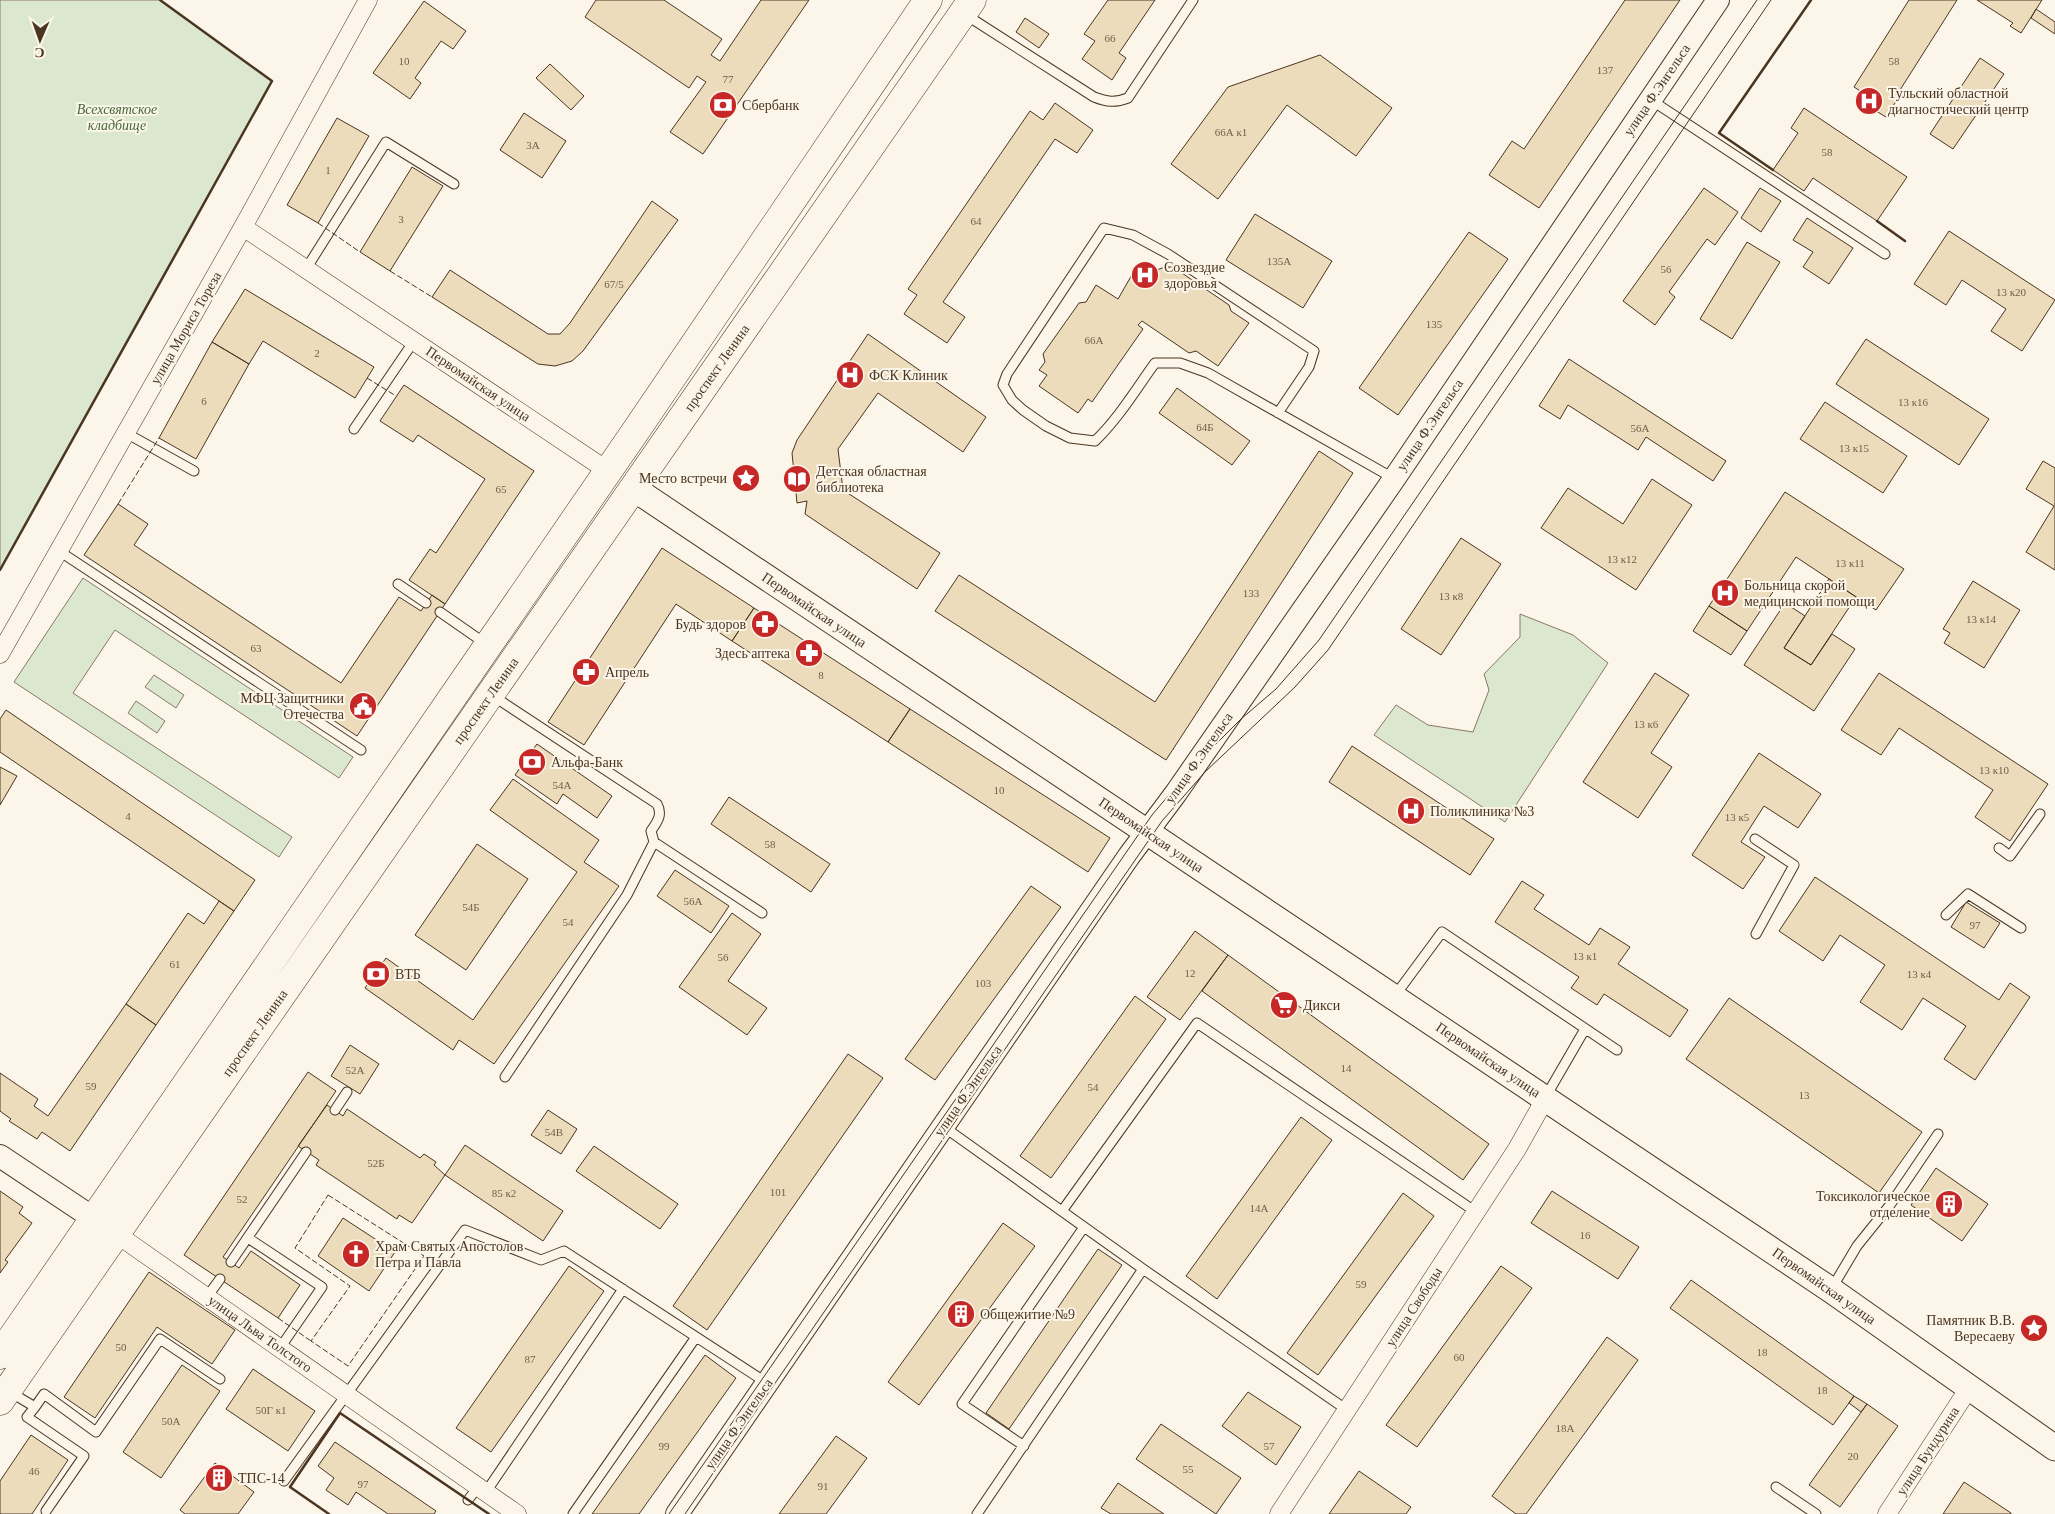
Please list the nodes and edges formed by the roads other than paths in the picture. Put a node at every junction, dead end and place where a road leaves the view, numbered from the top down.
1 (368, 0) edge
2 (928, 0) edge
3 (1193, 0) edge
4 (1718, 0) edge
5 (967, 6) edge
6 (1651, 100) junction
7 (454, 184) dead end
8 (243, 227) junction
9 (1885, 254) dead end
10 (306, 269) junction
11 (414, 341) junction
12 (1278, 413) junction
13 (354, 429) dead end
14 (126, 433) junction
15 (194, 471) dead end
16 (608, 471) junction
17 (1394, 478) junction
18 (633, 488) junction
19 (59, 551) junction
20 (398, 584) dead end
21 (426, 603) dead end
22 (440, 612) dead end
23 (488, 645) junction
24 (0, 654) edge
25 (491, 694) junction
26 (362, 750) dead end
27 (2040, 814) dead end
28 (1147, 832) junction
29 (1755, 840) dead end
30 (654, 842) junction
31 (1999, 848) dead end
32 (762, 914) dead end
33 (1946, 915) dead end
34 (2021, 928) dead end
35 (1756, 934) dead end
36 (1394, 998) junction
37 (1585, 1029) junction
38 (1617, 1050) dead end
39 (505, 1077) dead end
40 (347, 1092) dead end
41 (1545, 1099) junction
42 (335, 1110) dead end
43 (944, 1126) junction
44 (1938, 1134) dead end
45 (306, 1152) dead end
46 (0, 1157) edge
47 (1062, 1211) junction
48 (1476, 1212) junction
49 (104, 1226) junction
50 (1084, 1227) junction
51 (248, 1238) junction
52 (231, 1262) dead end
53 (1143, 1269) junction
54 (220, 1279) dead end
55 (623, 1289) junction
56 (1831, 1290) junction
57 (207, 1297) junction
58 (696, 1337) junction
59 (280, 1348) junction
60 (0, 1355) edge
61 (220, 1379) dead end
62 (767, 1383) junction
63 (1969, 1388) junction
64 (347, 1395) junction
65 (4, 1396) edge
66 (34, 1407) junction
67 (1346, 1410) junction
68 (1024, 1446) junction
69 (2055, 1448) edge
70 (284, 1481) dead end
71 (1776, 1487) dead end
72 (478, 1493) junction
73 (46, 1511) dead end
74 (517, 1514) edge
75 (573, 1514) edge
76 (677, 1514) edge
77 (977, 1514) edge
78 (1279, 1514) edge
79 (1816, 1514) edge
80 (1887, 1514) edge

1 - 8 street, улица Мориса Тореза
2 - 16 main road, проспект Ленина
3 - 5 lane
4 - 6 street, улица Ф.Энгельса
5 - 18 main road, проспект Ленина
6 - 9 lane
6 - 17 street, улица Ф.Энгельса
7 - 10 lane
8 - 10 street, Первомайская улица
8 - 14 street, улица Мориса Тореза
10 - 11 street, Первомайская улица
11 - 13 lane
11 - 16 street, Первомайская улица
12 - 12 lane
12 - 17 lane
14 - 15 lane
14 - 19 street, улица Мориса Тореза
16 - 18 main road, Первомайская улица
16 - 23 main road, проспект Ленина
17 - 28 street, улица Ф.Энгельса
18 - 25 main road, проспект Ленина
18 - 28 main road, Первомайская улица
19 - 24 street, улица Мориса Тореза
19 - 26 lane
20 - 21 lane
22 - 23 lane
23 - 49 main road, проспект Ленина
25 - 30 lane
25 - 49 main road, проспект Ленина
27 - 31 lane
28 - 36 main road, Первомайская улица
28 - 43 street, улица Ф.Энгельса
29 - 35 lane
30 - 32 lane
30 - 39 lane
33 - 34 lane
36 - 37 lane
36 - 41 main road, Первомайская улица
37 - 38 lane
37 - 41 lane
40 - 42 lane
41 - 48 street, улица Свободы
41 - 56 main road, Первомайская улица
43 - 47 lane
43 - 62 street, улица Ф.Энгельса
44 - 56 lane
45 - 51 lane
46 - 49 street, улица Льва Толстого
47 - 48 lane
47 - 50 lane
48 - 67 street, улица Свободы
49 - 57 street, улица Льва Толстого
49 - 60 main road, проспект Ленина
49 - 65 main road, проспект Ленина
50 - 53 lane
50 - 68 lane
51 - 52 lane
51 - 59 lane
53 - 67 lane
53 - 68 lane
54 - 57 lane
55 - 58 lane
55 - 64 lane
55 - 72 lane
56 - 63 main road, Первомайская улица
57 - 59 street, улица Льва Толстого
58 - 62 lane
58 - 75 lane
59 - 64 street, улица Льва Толстого
61 - 66 lane
62 - 76 street, улица Ф.Энгельса
63 - 69 main road, Первомайская улица
63 - 80 street, улица Бундурина
64 - 70 lane
64 - 72 street, улица Льва Толстого
65 - 66 lane
66 - 73 lane
67 - 78 street, улица Свободы
68 - 77 lane
71 - 79 lane
72 - 74 street, улица Льва Толстого

